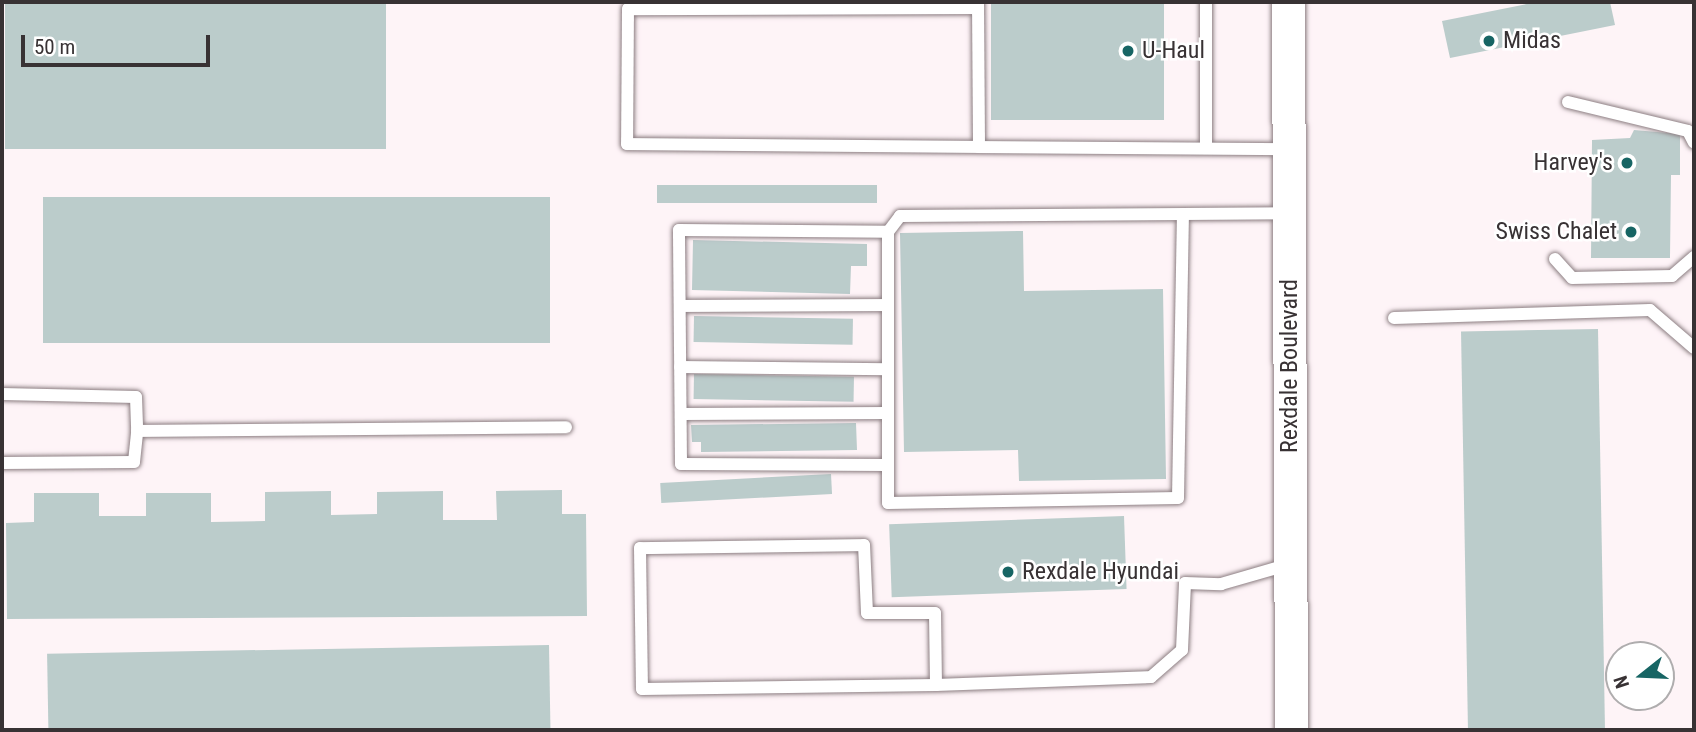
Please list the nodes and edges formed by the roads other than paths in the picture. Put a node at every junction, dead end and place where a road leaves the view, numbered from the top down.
1 (1206, 2) edge
2 (1288, 2) edge
3 (978, 5) edge
4 (1568, 102) dead end
5 (1694, 143) edge
6 (979, 147) junction
7 (1206, 148) junction
8 (1289, 149) junction
9 (1289, 213) junction
10 (1182, 214) junction
11 (888, 232) junction
12 (1694, 257) edge
13 (1555, 259) dead end
14 (888, 305) junction
15 (680, 306) junction
16 (1394, 318) dead end
17 (1694, 348) edge
18 (680, 367) junction
19 (888, 369) junction
20 (2, 394) edge
21 (888, 413) junction
22 (681, 414) junction
23 (566, 427) dead end
24 (137, 431) junction
25 (2, 463) edge
26 (888, 465) junction
27 (1291, 564) junction
28 (936, 685) junction
29 (1291, 730) edge

1 - 7 lane
2 - 8 main road, Rexdale Boulevard
3 - 6 lane
3 - 6 lane
4 - 5 lane
6 - 7 lane
7 - 8 lane
8 - 9 main road, Rexdale Boulevard
9 - 10 lane
9 - 27 main road, Rexdale Boulevard
10 - 11 lane
10 - 26 lane
11 - 14 lane
11 - 15 lane
12 - 13 lane
14 - 15 lane
14 - 19 lane
15 - 18 lane
16 - 17 lane
18 - 19 lane
18 - 22 lane
19 - 21 lane
20 - 24 lane
21 - 22 lane
21 - 26 lane
22 - 26 lane
23 - 24 lane
24 - 25 lane
27 - 28 lane
27 - 29 main road, Rexdale Boulevard
28 - 28 lane

